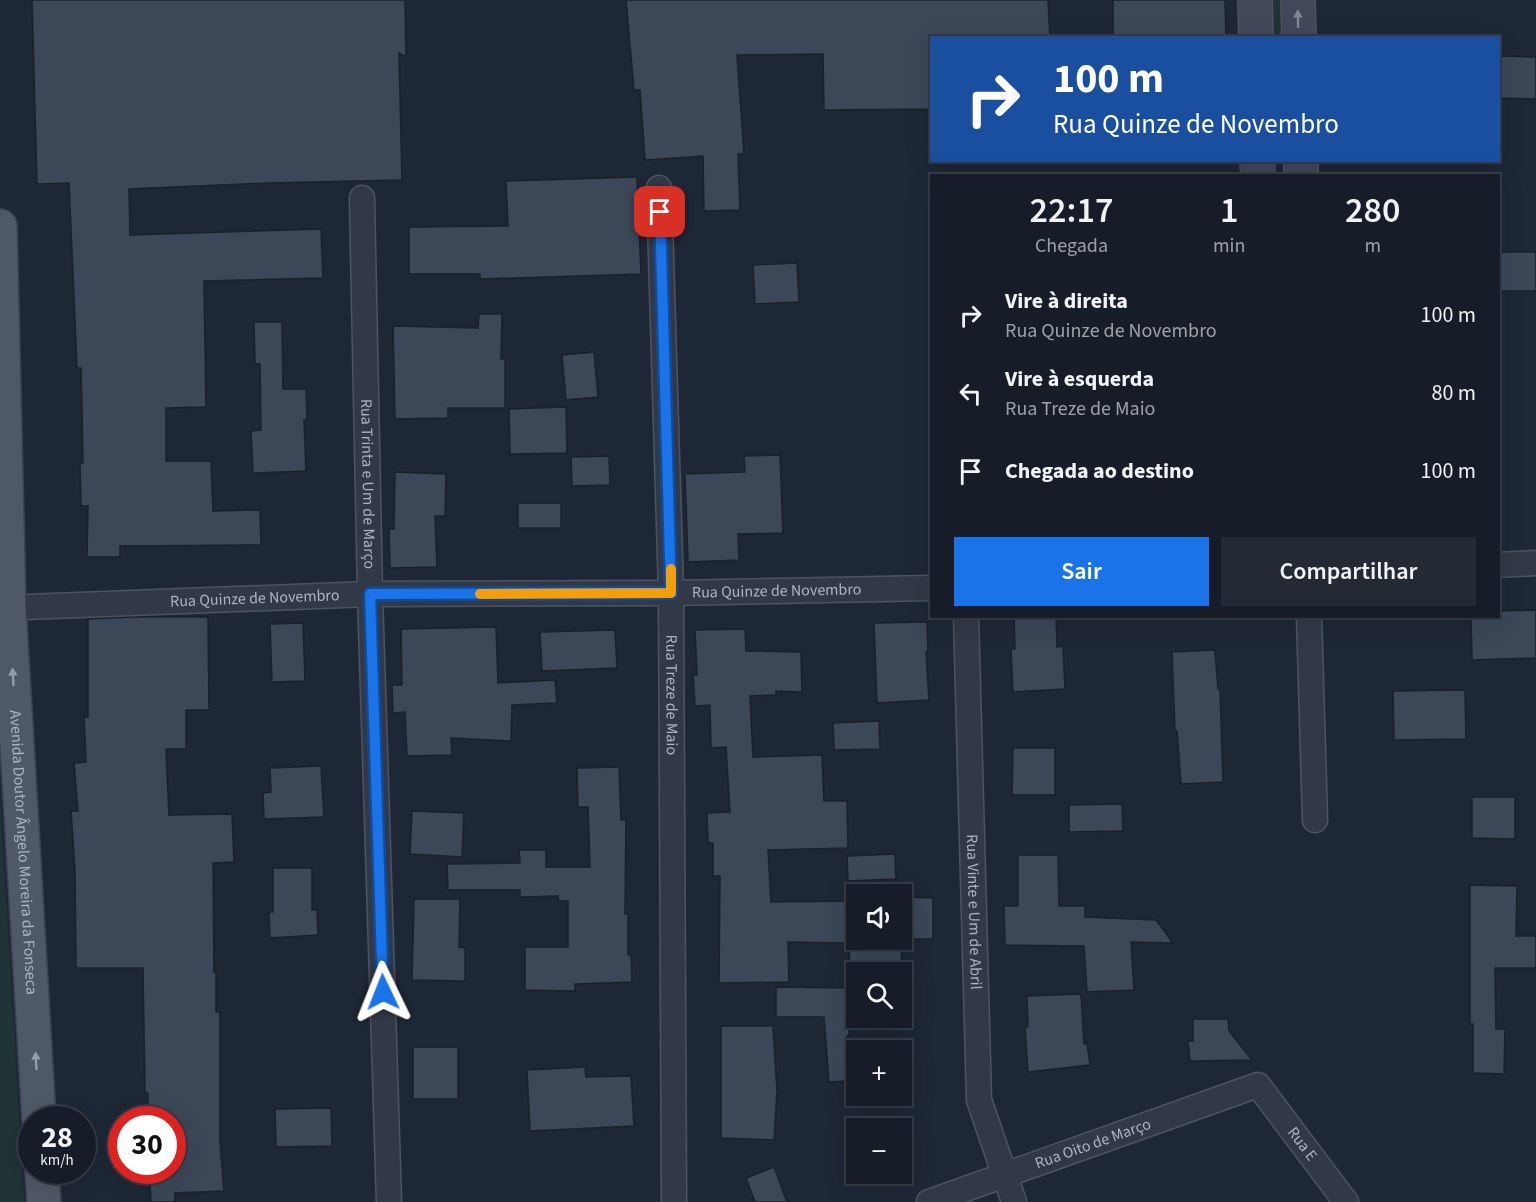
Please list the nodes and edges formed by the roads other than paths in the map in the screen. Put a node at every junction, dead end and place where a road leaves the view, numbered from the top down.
1 (1255, 0) edge
2 (1298, 0) edge
3 (1256, 36) edge
4 (1299, 36) edge
5 (659, 188) dead end
6 (362, 198) dead end
7 (0, 226) edge
8 (1536, 563) edge
9 (1500, 565) edge
10 (930, 588) edge
11 (671, 593) junction
12 (370, 594) junction
13 (5, 608) edge
14 (966, 618) edge
15 (1308, 618) edge
16 (1315, 820) dead end
17 (1258, 1085) joint
18 (38, 1106) edge
19 (1004, 1175) junction
20 (43, 1184) edge
21 (44, 1202) edge
22 (389, 1202) edge
23 (674, 1202) edge
24 (929, 1202) edge
25 (1014, 1202) edge
26 (1346, 1202) edge

1 - 3 street
4 -> 2 street
5 - 11 street, Rua Treze de Maio
6 - 12 street, Rua Trinta e Um de Março
7 - 13 main road, Avenida Doutor Ângelo Moreira da Fonseca
8 - 9 street
10 - 11 street, Rua Quinze de Novembro
11 - 12 street, Rua Quinze de Novembro
11 - 23 street, Rua Treze de Maio
12 - 13 street, Rua Quinze de Novembro
12 - 22 street, Rua Trinta e Um de Março
18 -> 13 main road, Avenida Doutor Ângelo Moreira da Fonseca
14 - 19 street, Rua Vinte e Um de Abril
15 - 16 street
17 - 19 street, Rua Oito de Março
17 - 26 street, Rua E
19 - 24 street, Rua Oito de Março
19 - 25 street, Rua Vinte e Um de Abril
20 - 21 main road

